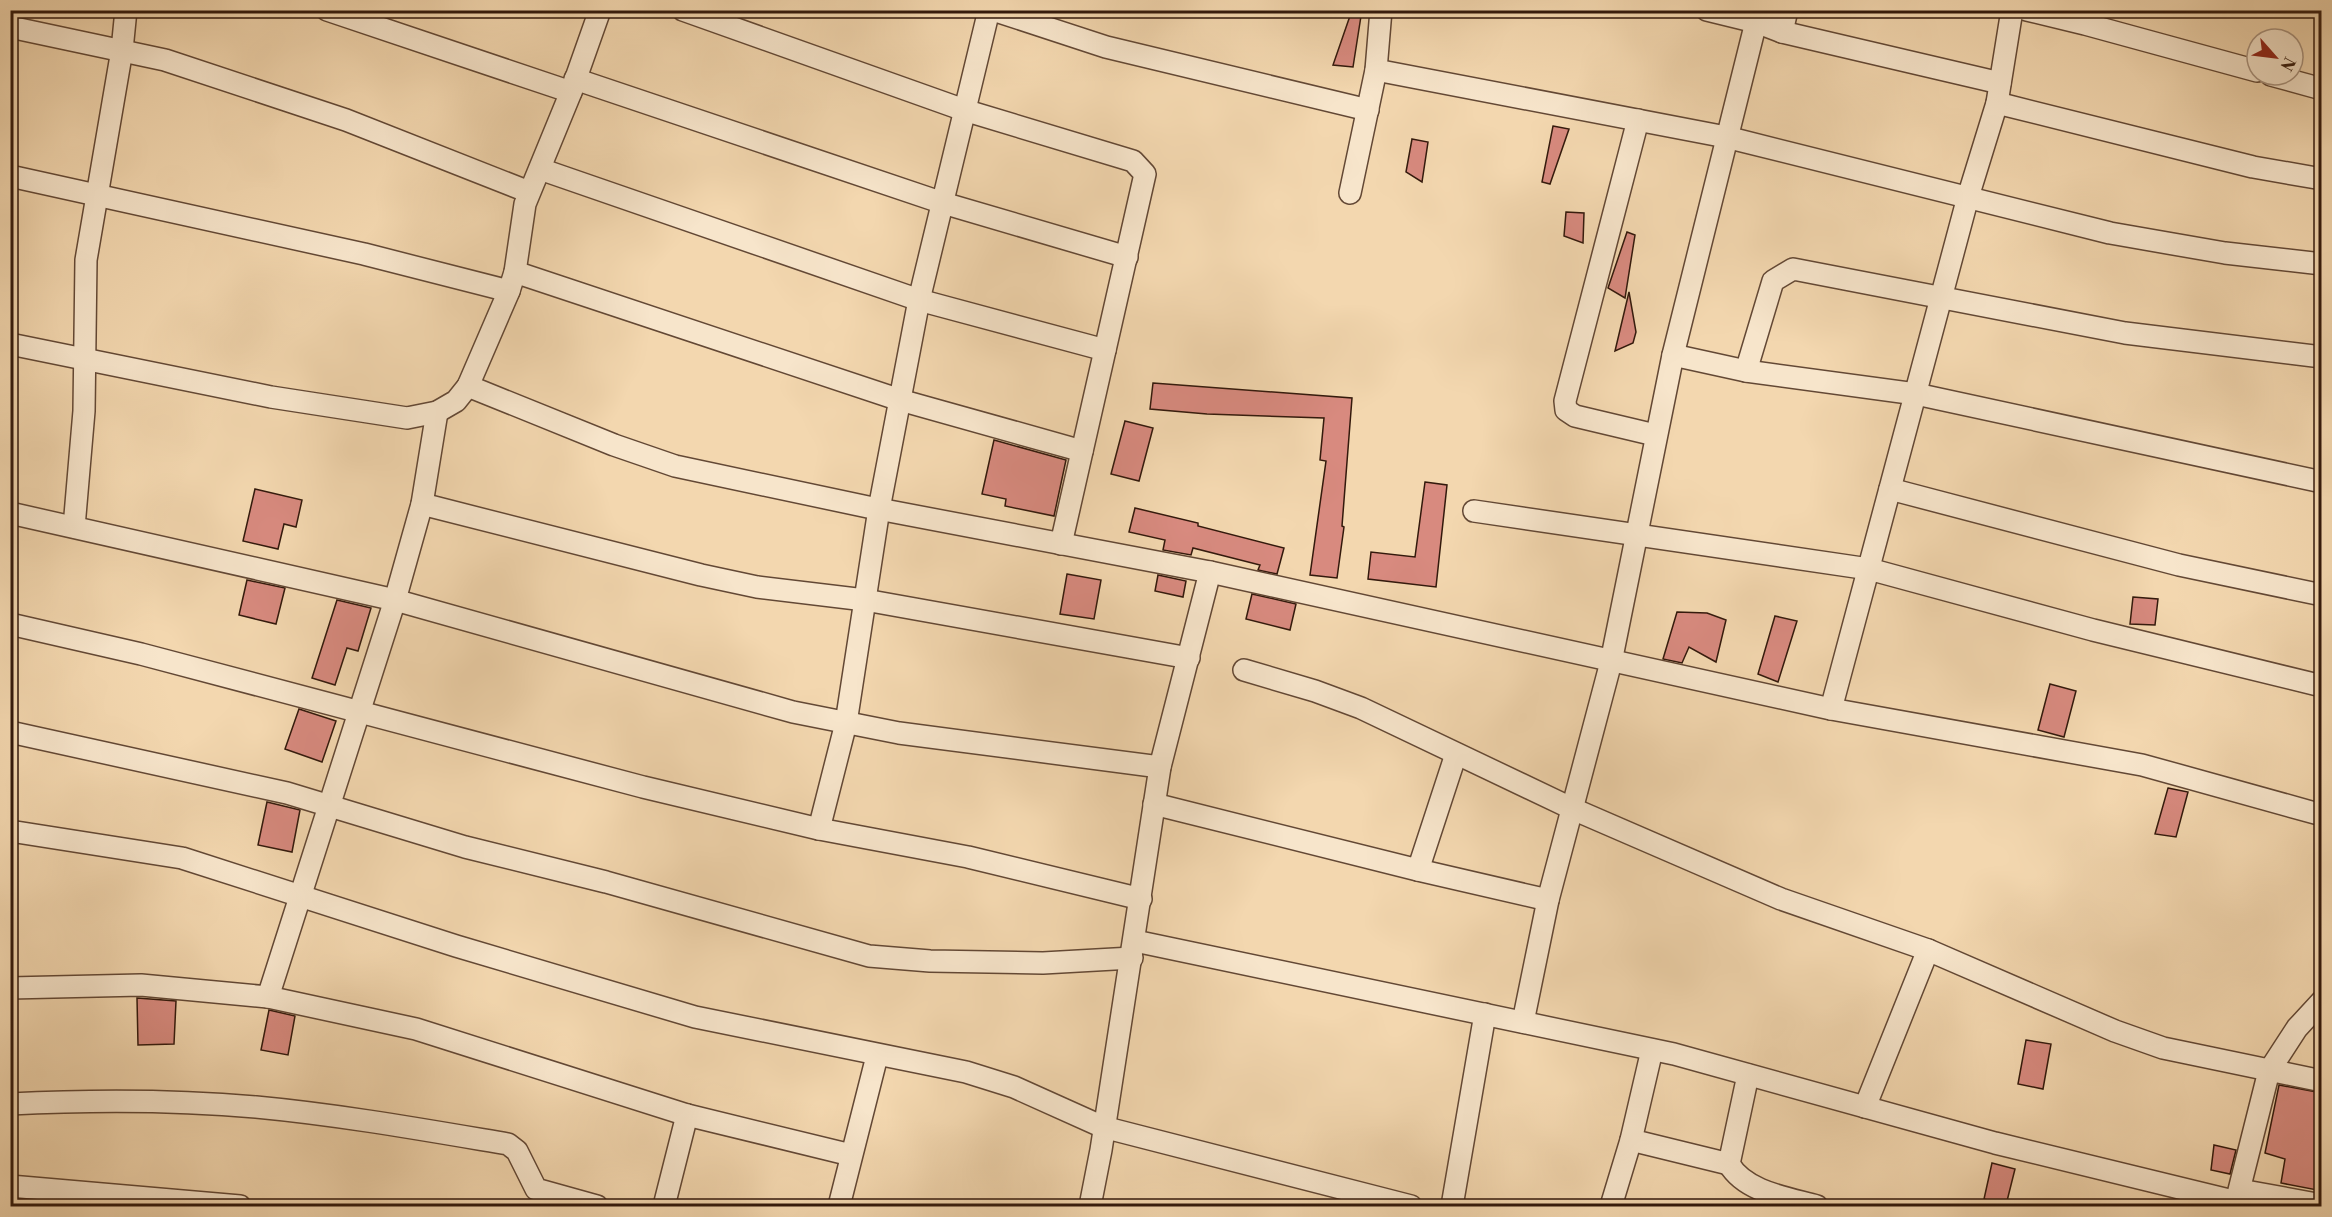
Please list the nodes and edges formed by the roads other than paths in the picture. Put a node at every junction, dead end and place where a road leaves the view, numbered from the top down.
1 (126, 10) edge
2 (327, 10) edge
3 (600, 10) edge
4 (683, 10) edge
5 (991, 10) edge
6 (1382, 10) edge
7 (1707, 10) edge
8 (1787, 10) edge
9 (2012, 10) edge
10 (2026, 10) edge
11 (1756, 22) junction
12 (10, 27) edge
13 (1782, 32) junction
14 (122, 50) junction
15 (2245, 68) edge
16 (1376, 70) junction
17 (2305, 84) edge
18 (573, 85) junction
19 (2322, 89) edge
20 (1998, 93) junction
21 (964, 110) junction
22 (1368, 110) junction
23 (1638, 120) junction
24 (1726, 137) junction
25 (540, 169) junction
26 (10, 176) edge
27 (2322, 179) edge
28 (530, 192) junction
29 (1350, 193) dead end
30 (96, 194) junction
31 (1968, 197) junction
32 (943, 203) junction
33 (1126, 257) junction
34 (2322, 264) edge
35 (512, 282) junction
36 (1941, 299) junction
37 (919, 300) junction
38 (10, 344) edge
39 (1105, 350) junction
40 (1673, 355) junction
41 (2322, 357) edge
42 (85, 358) junction
43 (1746, 371) junction
44 (468, 386) junction
45 (1916, 394) junction
46 (900, 400) junction
47 (437, 412) junction
48 (1655, 435) junction
49 (1083, 451) junction
50 (2322, 482) edge
51 (1890, 489) junction
52 (422, 504) junction
53 (879, 509) junction
54 (1474, 511) dead end
55 (10, 513) edge
56 (74, 527) junction
57 (1638, 534) junction
58 (1061, 544) junction
59 (1869, 569) junction
60 (1210, 572) junction
61 (2322, 596) edge
62 (395, 600) junction
63 (865, 600) junction
64 (10, 624) edge
65 (1189, 658) junction
66 (1611, 662) junction
67 (1244, 670) dead end
68 (2322, 686) edge
69 (1831, 709) junction
70 (358, 712) junction
71 (846, 723) junction
72 (10, 732) edge
73 (1456, 754) junction
74 (1160, 767) junction
75 (328, 804) junction
76 (1154, 804) junction
77 (1573, 809) junction
78 (2322, 815) edge
79 (819, 829) junction
80 (10, 831) edge
81 (1418, 870) junction
82 (300, 895) junction
83 (1141, 899) junction
84 (1548, 900) junction
85 (1133, 950) junction
86 (1928, 950) junction
87 (10, 988) edge
88 (268, 997) junction
89 (2322, 1002) edge
90 (1485, 1014) junction
91 (1523, 1022) junction
92 (1652, 1050) junction
93 (877, 1056) junction
94 (2269, 1071) junction
95 (1748, 1075) junction
96 (2322, 1081) edge
97 (10, 1104) edge
98 (1865, 1107) junction
99 (687, 1115) junction
100 (1103, 1127) junction
101 (1631, 1140) junction
102 (851, 1155) junction
103 (1729, 1164) junction
104 (10, 1186) edge
105 (2237, 1199) edge
106 (2322, 1205) edge
107 (240, 1206) edge
108 (597, 1206) edge
109 (664, 1206) edge
110 (839, 1206) edge
111 (1090, 1206) edge
112 (1411, 1206) edge
113 (1452, 1206) edge
114 (1611, 1206) edge
115 (1817, 1206) edge

1 - 14 street
2 - 18 street
3 - 18 street
4 - 21 street
5 - 21 street
5 - 22 street
6 - 16 street
7 - 11 street
8 - 13 street
9 - 20 street
10 - 15 street
11 - 13 street
11 - 24 street
12 - 14 street
13 - 20 street
14 - 28 street
14 - 30 street
16 - 22 street
16 - 23 street
17 - 19 street
18 - 25 street
18 - 32 street
20 - 27 street
20 - 31 street
21 - 32 street
21 - 33 street
22 - 29 street
23 - 24 street
23 - 48 street
24 - 31 street
24 - 40 street
25 - 28 street
25 - 37 street
26 - 30 street
28 - 35 street
30 - 35 street
30 - 42 street
31 - 34 street
31 - 36 street
32 - 33 street
32 - 37 street
33 - 39 street
35 - 44 street
35 - 46 street
36 - 41 street
36 - 43 street
36 - 45 street
37 - 39 street
37 - 46 street
38 - 42 street
39 - 49 street
40 - 43 street
40 - 48 street
42 - 47 street
42 - 56 street
43 - 45 street
44 - 47 street
44 - 53 street
45 - 50 street
45 - 51 street
46 - 49 street
46 - 53 street
47 - 52 street
48 - 57 street
49 - 58 street
51 - 59 street
51 - 61 street
52 - 62 street
52 - 63 street
53 - 58 street
53 - 63 street
54 - 57 street
55 - 56 street
56 - 62 street
57 - 59 street
57 - 66 street
58 - 60 street
59 - 68 street
59 - 69 street
60 - 65 street
60 - 66 street
62 - 70 street
62 - 71 street
63 - 65 street
63 - 71 street
64 - 70 street
65 - 74 street
66 - 69 street
66 - 77 street
67 - 73 street
69 - 78 street
70 - 75 street
70 - 79 street
71 - 74 street
71 - 79 street
72 - 75 street
73 - 77 street
73 - 81 street
74 - 76 street
75 - 82 street
75 - 85 street
76 - 81 street
76 - 83 street
77 - 84 street
77 - 86 street
79 - 83 street
80 - 82 street
81 - 84 street
82 - 88 street
82 - 93 street
83 - 85 street
84 - 91 street
85 - 90 street
85 - 100 street
86 - 94 street
86 - 98 street
87 - 88 street
88 - 99 street
89 - 94 street
90 - 91 street
90 - 113 street
91 - 92 street
92 - 95 street
92 - 101 street
93 - 100 street
93 - 102 street
94 - 96 street
94 - 105 street
95 - 98 street
95 - 103 street
97 - 108 street
98 - 105 street
99 - 102 street
99 - 109 street
100 - 111 street
100 - 112 street
101 - 103 street
101 - 114 street
102 - 110 street
103 - 115 street
104 - 107 street
105 - 106 street

